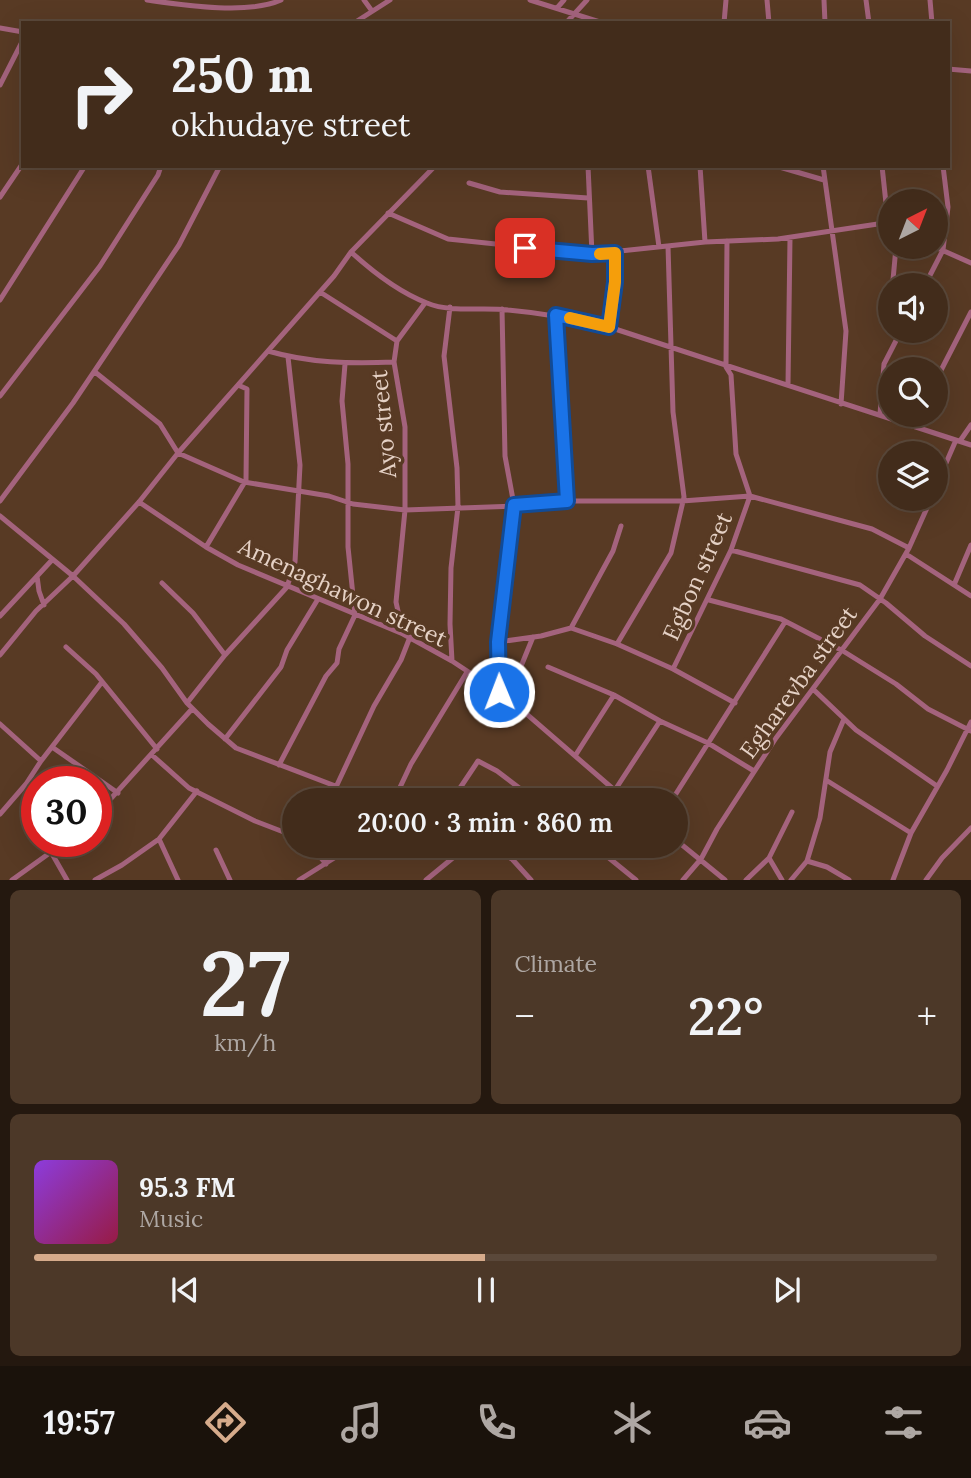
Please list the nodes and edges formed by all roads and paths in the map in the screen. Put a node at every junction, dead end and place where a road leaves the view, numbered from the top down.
1 (147, 0) edge
2 (281, 0) edge
3 (364, 0) edge
4 (390, 0) edge
5 (530, 0) edge
6 (564, 0) edge
7 (587, 0) edge
8 (726, 0) edge
9 (767, 0) edge
10 (824, 0) edge
11 (866, 0) edge
12 (930, 0) edge
13 (557, 8) junction
14 (372, 11) junction
15 (575, 14) junction
16 (357, 21) edge
17 (568, 21) edge
18 (598, 21) edge
19 (724, 21) edge
20 (769, 21) edge
21 (825, 21) edge
22 (869, 21) edge
23 (932, 21) edge
24 (0, 28) edge
25 (21, 32) edge
26 (21, 44) edge
27 (950, 69) edge
28 (971, 71) edge
29 (0, 85) edge
30 (21, 166) edge
31 (84, 168) edge
32 (160, 168) edge
33 (219, 168) edge
34 (433, 168) edge
35 (588, 168) edge
36 (648, 168) edge
37 (700, 168) edge
38 (783, 168) edge
39 (823, 168) edge
40 (882, 168) edge
41 (943, 168) edge
42 (824, 180) junction
43 (469, 183) dead end
44 (885, 189) edge
45 (946, 189) edge
46 (0, 197) edge
47 (588, 198) junction
48 (388, 213) junction
49 (878, 224) edge
50 (832, 230) junction
51 (790, 238) junction
52 (727, 241) junction
53 (705, 242) junction
54 (668, 246) junction
55 (659, 247) junction
56 (351, 252) junction
57 (948, 252) edge
58 (615, 253) junction
59 (592, 254) junction
60 (971, 263) edge
61 (320, 292) junction
62 (0, 300) edge
63 (425, 303) junction
64 (450, 307) junction
65 (502, 309) junction
66 (971, 312) edge
67 (556, 315) junction
68 (609, 327) junction
69 (397, 341) junction
70 (670, 348) junction
71 (268, 351) junction
72 (288, 357) junction
73 (948, 357) edge
74 (394, 362) junction
75 (345, 364) junction
76 (726, 367) junction
77 (95, 372) junction
78 (238, 385) junction
79 (788, 385) junction
80 (0, 396) edge
81 (841, 404) junction
82 (878, 413) edge
83 (971, 425) edge
84 (919, 427) edge
85 (958, 440) junction
86 (971, 444) edge
87 (177, 453) junction
88 (948, 461) edge
89 (244, 482) junction
90 (300, 493) junction
91 (750, 496) junction
92 (0, 500) edge
93 (567, 501) junction
94 (682, 501) junction
95 (139, 502) junction
96 (346, 502) junction
97 (514, 505) junction
98 (458, 507) junction
99 (405, 510) junction
100 (926, 511) edge
101 (0, 516) edge
102 (621, 526) dead end
103 (971, 545) edge
104 (206, 547) junction
105 (731, 550) junction
106 (908, 551) junction
107 (52, 561) junction
108 (37, 576) junction
109 (73, 576) junction
110 (162, 583) dead end
111 (954, 585) junction
112 (287, 587) junction
113 (971, 596) edge
114 (318, 599) junction
115 (880, 599) junction
116 (709, 600) junction
117 (44, 606) junction
118 (355, 615) junction
119 (0, 616) edge
120 (785, 622) junction
121 (571, 628) junction
122 (403, 634) junction
123 (410, 637) junction
124 (533, 637) junction
125 (498, 642) junction
126 (617, 644) junction
127 (66, 647) dead end
128 (843, 651) junction
129 (0, 655) edge
130 (225, 655) junction
131 (452, 662) junction
132 (971, 666) edge
133 (548, 667) dead end
134 (673, 669) junction
135 (467, 672) junction
136 (102, 682) junction
137 (814, 690) junction
138 (499, 692) junction
139 (614, 695) junction
140 (508, 698) junction
141 (187, 703) junction
142 (735, 703) junction
143 (192, 709) junction
144 (844, 719) junction
145 (660, 721) junction
146 (971, 722) edge
147 (0, 724) edge
148 (969, 730) edge
149 (225, 739) junction
150 (708, 743) junction
151 (52, 747) junction
152 (157, 749) junction
153 (152, 755) junction
154 (575, 756) junction
155 (41, 761) junction
156 (279, 765) junction
157 (38, 766) edge
158 (754, 771) junction
159 (826, 780) junction
160 (937, 786) junction
161 (336, 787) joint
162 (400, 788) edge
163 (460, 788) edge
164 (519, 788) edge
165 (613, 788) edge
166 (616, 788) edge
167 (680, 788) edge
168 (21, 790) edge
169 (197, 791) junction
170 (118, 793) junction
171 (0, 799) edge
172 (112, 799) edge
173 (8, 805) junction
174 (792, 812) dead end
175 (0, 814) edge
176 (971, 828) edge
177 (282, 831) edge
178 (911, 833) junction
179 (159, 839) junction
180 (688, 849) edge
181 (216, 850) dead end
182 (44, 857) edge
183 (54, 857) edge
184 (321, 858) edge
185 (335, 858) edge
186 (453, 858) edge
187 (510, 858) edge
188 (609, 858) edge
189 (769, 858) junction
190 (701, 859) junction
191 (807, 861) junction
192 (326, 864) junction
193 (12, 880) edge
194 (67, 880) edge
195 (95, 880) edge
196 (178, 880) edge
197 (230, 880) edge
198 (299, 880) edge
199 (426, 880) edge
200 (531, 880) edge
201 (636, 880) edge
202 (683, 880) edge
203 (725, 880) edge
204 (746, 880) edge
205 (782, 880) edge
206 (792, 880) edge
207 (849, 880) edge
208 (893, 880) edge
209 (926, 880) edge

1 - 2 street
3 - 14 street
4 - 14 street
5 - 13 street
6 - 13 street
7 - 15 street
8 - 19 street
9 - 20 street
10 - 21 street
11 - 22 street
12 - 23 street
13 - 15 street
14 - 16 street
15 - 17 street
15 - 18 street
24 - 25 street
26 - 29 street
27 - 28 street
30 - 46 street
31 - 62 street
32 - 80 street
33 - 77 street
34 - 48 street
35 - 47 street
36 - 55 street
37 - 53 street
38 - 42 street
39 - 42 street
40 - 44 street
41 - 45 street
42 - 50 street
43 - 47 street
47 - 59 street
48 - 56 street
48 - 59 street
49 - 50 street
50 - 51 street
50 - 81 street
51 - 52 street
51 - 79 street
52 - 53 street
52 - 76 street
53 - 54 street
54 - 55 street
54 - 70 street
55 - 58 street
56 - 61 street
56 - 63 street
57 - 60 street
58 - 59 street
58 - 68 street
61 - 69 street
61 - 71 street
63 - 64 street
63 - 69 street, Ayo street
64 - 65 street
64 - 98 street
65 - 67 street
65 - 97 street
66 - 73 street
67 - 68 street
67 - 93 street
68 - 70 street
69 - 74 street, Ayo street
70 - 76 street
70 - 94 street
71 - 72 street
71 - 78 street
72 - 75 street
72 - 90 street
74 - 75 street
74 - 99 street, Ayo street
75 - 96 street
76 - 79 street
76 - 91 street
77 - 87 street
77 - 92 street
78 - 87 street
78 - 89 street
79 - 81 street
81 - 82 street
83 - 85 street
84 - 85 street
85 - 86 street
85 - 88 street
87 - 89 street
87 - 95 street
89 - 90 street
89 - 104 street
90 - 96 street
90 - 112 street
91 - 94 street
91 - 105 street, Egbon street
91 - 106 street
93 - 94 street
93 - 97 street
94 - 126 street
95 - 104 street, Amenaghawon street
95 - 109 street
96 - 99 street
96 - 118 street
97 - 98 street
97 - 125 street
98 - 99 street
98 - 131 street
99 - 122 street, Ayo street
100 - 106 street, Egharevba street
101 - 107 street
102 - 121 street
103 - 111 street
104 - 112 street, Amenaghawon street
105 - 115 street
105 - 116 street, Egbon street
106 - 111 street
106 - 115 street, Egharevba street
107 - 108 street
107 - 109 street
108 - 117 street
108 - 119 street
109 - 117 street
109 - 141 street
110 - 130 street
111 - 113 street
112 - 114 street, Amenaghawon street
112 - 130 street
114 - 118 street, Amenaghawon street
114 - 149 street
115 - 128 street, Egharevba street
115 - 132 street
116 - 120 street
116 - 134 street, Egbon street
117 - 129 street
118 - 122 street, Amenaghawon street
118 - 156 street
120 - 128 street
120 - 142 street
121 - 124 street
121 - 126 street
122 - 123 street, Amenaghawon street
123 - 131 street, Amenaghawon street
123 - 161 street
124 - 125 street
124 - 140 street
125 - 138 street
126 - 134 street
127 - 136 street
128 - 137 street, Egharevba street
128 - 148 street
130 - 141 street
131 - 135 street, Amenaghawon street
133 - 139 street
134 - 142 street
135 - 138 street, Amenaghawon street
135 - 162 street
136 - 151 street
136 - 152 street
137 - 144 street
137 - 158 street, Egharevba street
138 - 140 street, Amenaghawon street
139 - 145 street
139 - 154 street
140 - 154 street, Amenaghawon street
141 - 143 street
142 - 150 street
143 - 149 street
143 - 152 street
144 - 159 street
144 - 160 street
145 - 150 street
145 - 166 street
146 - 148 street
147 - 155 street
148 - 160 street
149 - 156 street
150 - 158 street
150 - 167 street
151 - 155 street
151 - 170 street
152 - 153 street
153 - 169 street
153 - 170 street
154 - 165 street, Amenaghawon street
155 - 157 street
156 - 161 street
158 - 190 street, Egharevba street
159 - 178 street
159 - 191 street
160 - 178 street
163 - 164 street
168 - 173 street
169 - 177 street
169 - 179 street
170 - 172 street
171 - 173 street
173 - 175 street
174 - 189 street
176 - 209 street
178 - 208 street
179 - 195 street
179 - 196 street
180 - 190 street
181 - 197 street
182 - 193 street
183 - 194 street
184 - 192 street
185 - 192 street
186 - 199 street
187 - 200 street
188 - 201 street
189 - 204 street
189 - 205 street
190 - 202 street, Egharevba street
190 - 203 street
191 - 206 street
191 - 207 street
192 - 198 street

